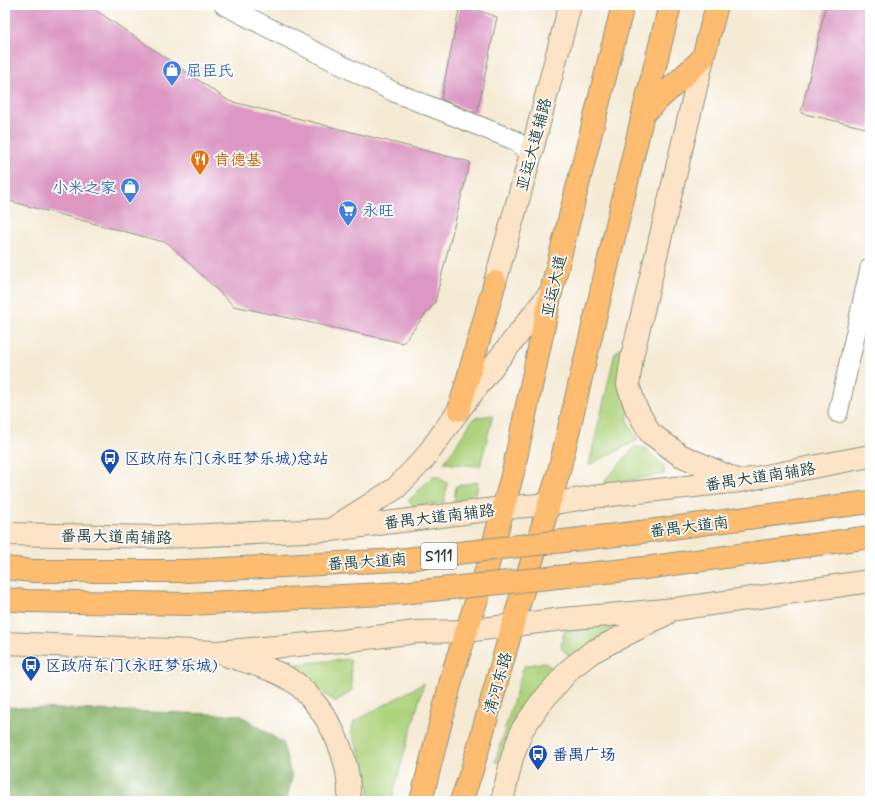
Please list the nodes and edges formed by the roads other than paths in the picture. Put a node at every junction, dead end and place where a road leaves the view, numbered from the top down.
1 (224, 5) edge
2 (570, 5) edge
3 (623, 5) edge
4 (670, 5) edge
5 (717, 5) edge
6 (703, 58) junction
7 (643, 114) junction
8 (531, 154) junction
9 (870, 268) edge
10 (551, 292) junction
11 (459, 410) junction
12 (838, 412) dead end
13 (870, 456) edge
14 (740, 481) junction
15 (870, 502) edge
16 (549, 504) junction
17 (504, 508) junction
18 (331, 530) junction
19 (5, 534) edge
20 (870, 537) edge
21 (5, 568) edge
22 (870, 581) edge
23 (5, 599) edge
24 (676, 609) junction
25 (513, 624) junction
26 (466, 631) junction
27 (5, 643) edge
28 (218, 652) junction
29 (349, 801) edge
30 (420, 801) edge
31 (461, 801) edge
32 (502, 801) edge

1 - 8 street
2 - 8 main road, 亚运大道辅路
3 - 10 main road, 亚运大道
4 - 7 main road
5 - 6 main road
6 - 7 main road
6 - 14 main road
7 - 16 main road
8 - 11 main road, 亚运大道辅路
9 - 12 street
10 - 11 main road
10 - 17 main road, 亚运大道
11 - 18 main road
13 - 14 main road, 番禺大道南辅路
14 - 16 main road, 番禺大道南辅路
15 - 21 main road, 番禺大道南 / S111, bridge
16 - 17 main road, 番禺大道南辅路
16 - 25 main road, 清河东路
17 - 18 main road, 番禺大道南辅路
17 - 26 main road, 亚运大道
18 - 19 main road, 番禺大道南辅路
20 - 23 main road, 番禺大道南 / S111, bridge
22 - 24 main road
24 - 25 main road
24 - 32 main road
25 - 26 main road
25 - 31 main road, 清河东路
26 - 28 main road
26 - 30 main road
27 - 28 main road
28 - 29 main road

